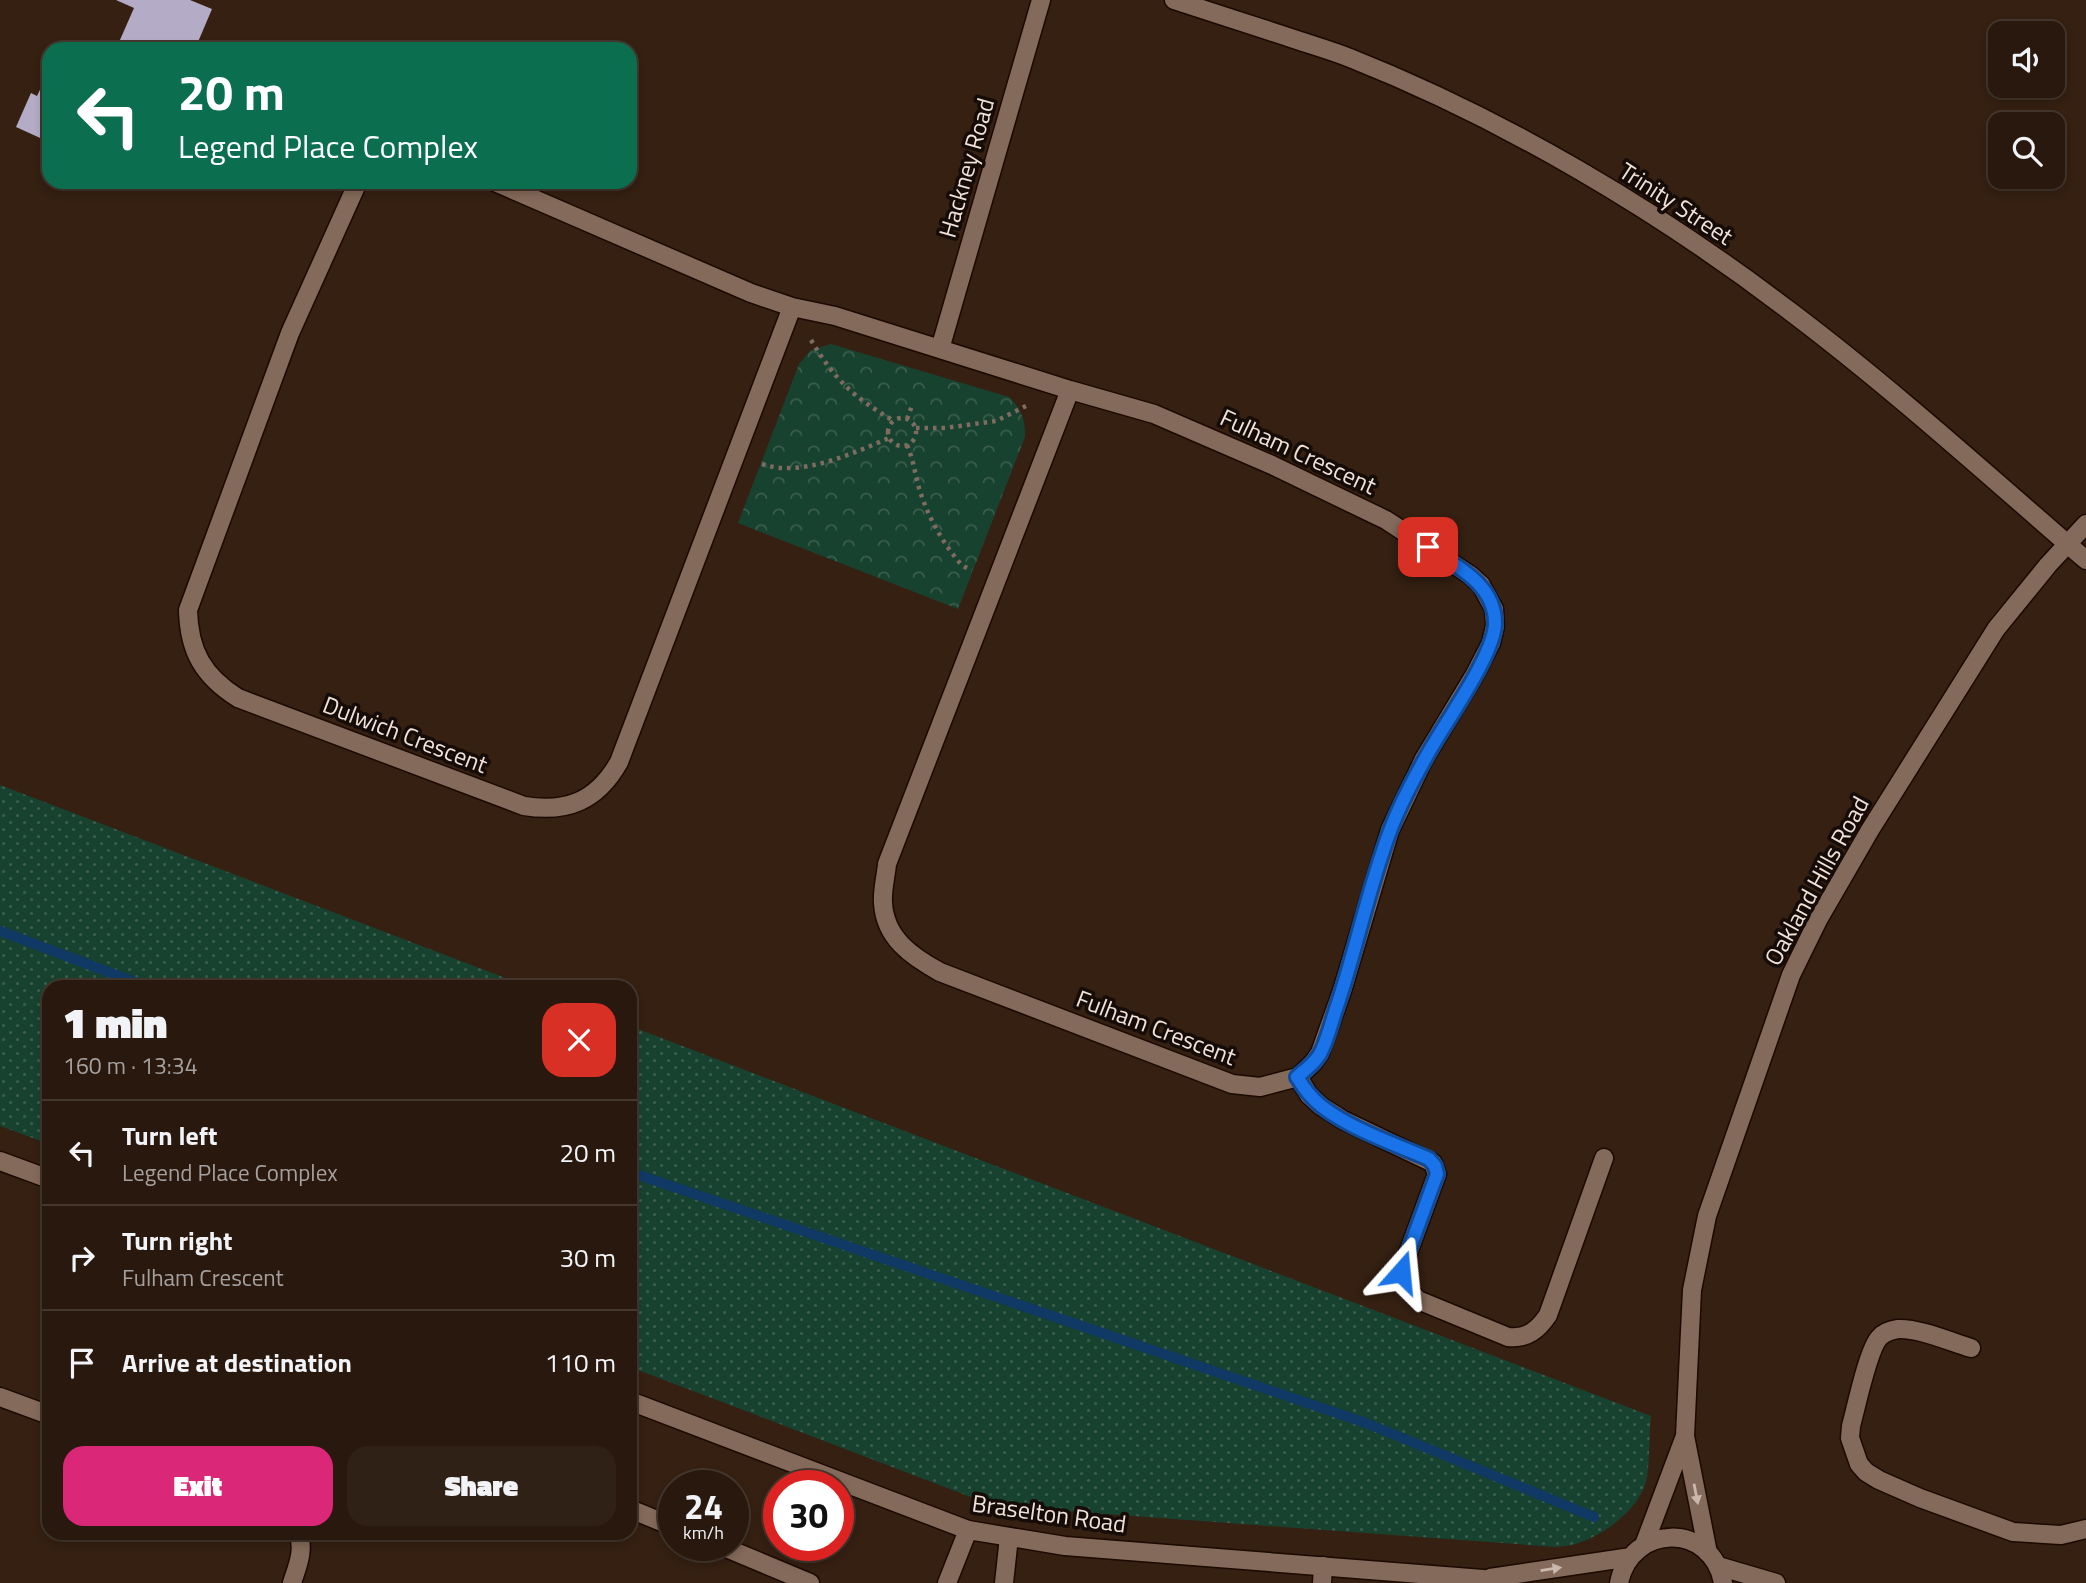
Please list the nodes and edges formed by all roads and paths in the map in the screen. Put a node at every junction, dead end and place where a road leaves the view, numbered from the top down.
1 (1041, 0) edge
2 (1174, 0) edge
3 (355, 189) edge
4 (511, 189) edge
5 (792, 307) junction
6 (940, 349) junction
7 (1066, 389) junction
8 (913, 403) dead end
9 (907, 419) junction
10 (894, 421) junction
11 (916, 428) junction
12 (889, 438) junction
13 (907, 445) junction
14 (736, 455) junction
15 (2086, 524) edge
16 (2067, 544) junction
17 (2086, 560) edge
18 (997, 579) junction
19 (1297, 1077) junction
20 (1604, 1158) dead end
21 (0, 1161) edge
22 (42, 1176) edge
23 (1971, 1348) dead end
24 (0, 1397) edge
25 (637, 1404) edge
26 (42, 1412) edge
27 (1685, 1436) junction
28 (637, 1511) edge
29 (658, 1520) edge
30 (2086, 1529) edge
31 (968, 1530) junction
32 (1009, 1537) junction
33 (301, 1540) edge
34 (1637, 1551) junction
35 (749, 1558) edge
36 (1716, 1567) edge
37 (1322, 1574) edge
38 (1483, 1579) junction
39 (292, 1583) edge
40 (810, 1583) edge
41 (947, 1583) edge
42 (1004, 1583) edge
43 (1504, 1583) edge
44 (1619, 1583) edge
45 (1776, 1583) edge

1 - 6 street, Hackney Road
2 - 16 street, Trinity Street
3 - 14 street, Dulwich Crescent
4 - 5 street
5 - 6 street
5 - 10 path
5 - 14 street, Dulwich Crescent
6 - 7 street, Fulham Crescent
7 - 11 path
7 - 18 street, Fulham Crescent
7 - 19 street, Fulham Crescent
8 - 9 path
9 - 10 path
9 - 11 path
10 - 12 path
11 - 13 path
12 - 13 path
12 - 14 path
13 - 18 path
15 - 16 street, Oakland Hills Road
16 - 17 street, Trinity Street
16 - 27 street, Oakland Hills Road
18 - 19 street, Fulham Crescent
19 - 20 street
21 - 22 street
23 - 30 street
24 - 26 street
25 - 31 street, Braselton Road
27 - 34 street, Oakland Hills Road
27 -> 36 street, Oakland Hills Road
28 - 29 street
31 - 32 street, Braselton Road
31 - 41 street
32 - 37 street, Braselton Road
32 - 42 street
33 - 39 street
34 - 36 street, Braselton Road
38 -> 34 street, Braselton Road
34 - 44 street, Oakland Hills Road
35 - 40 street
36 - 45 street
37 - 38 street, Braselton Road
38 - 43 street, Braselton Road

